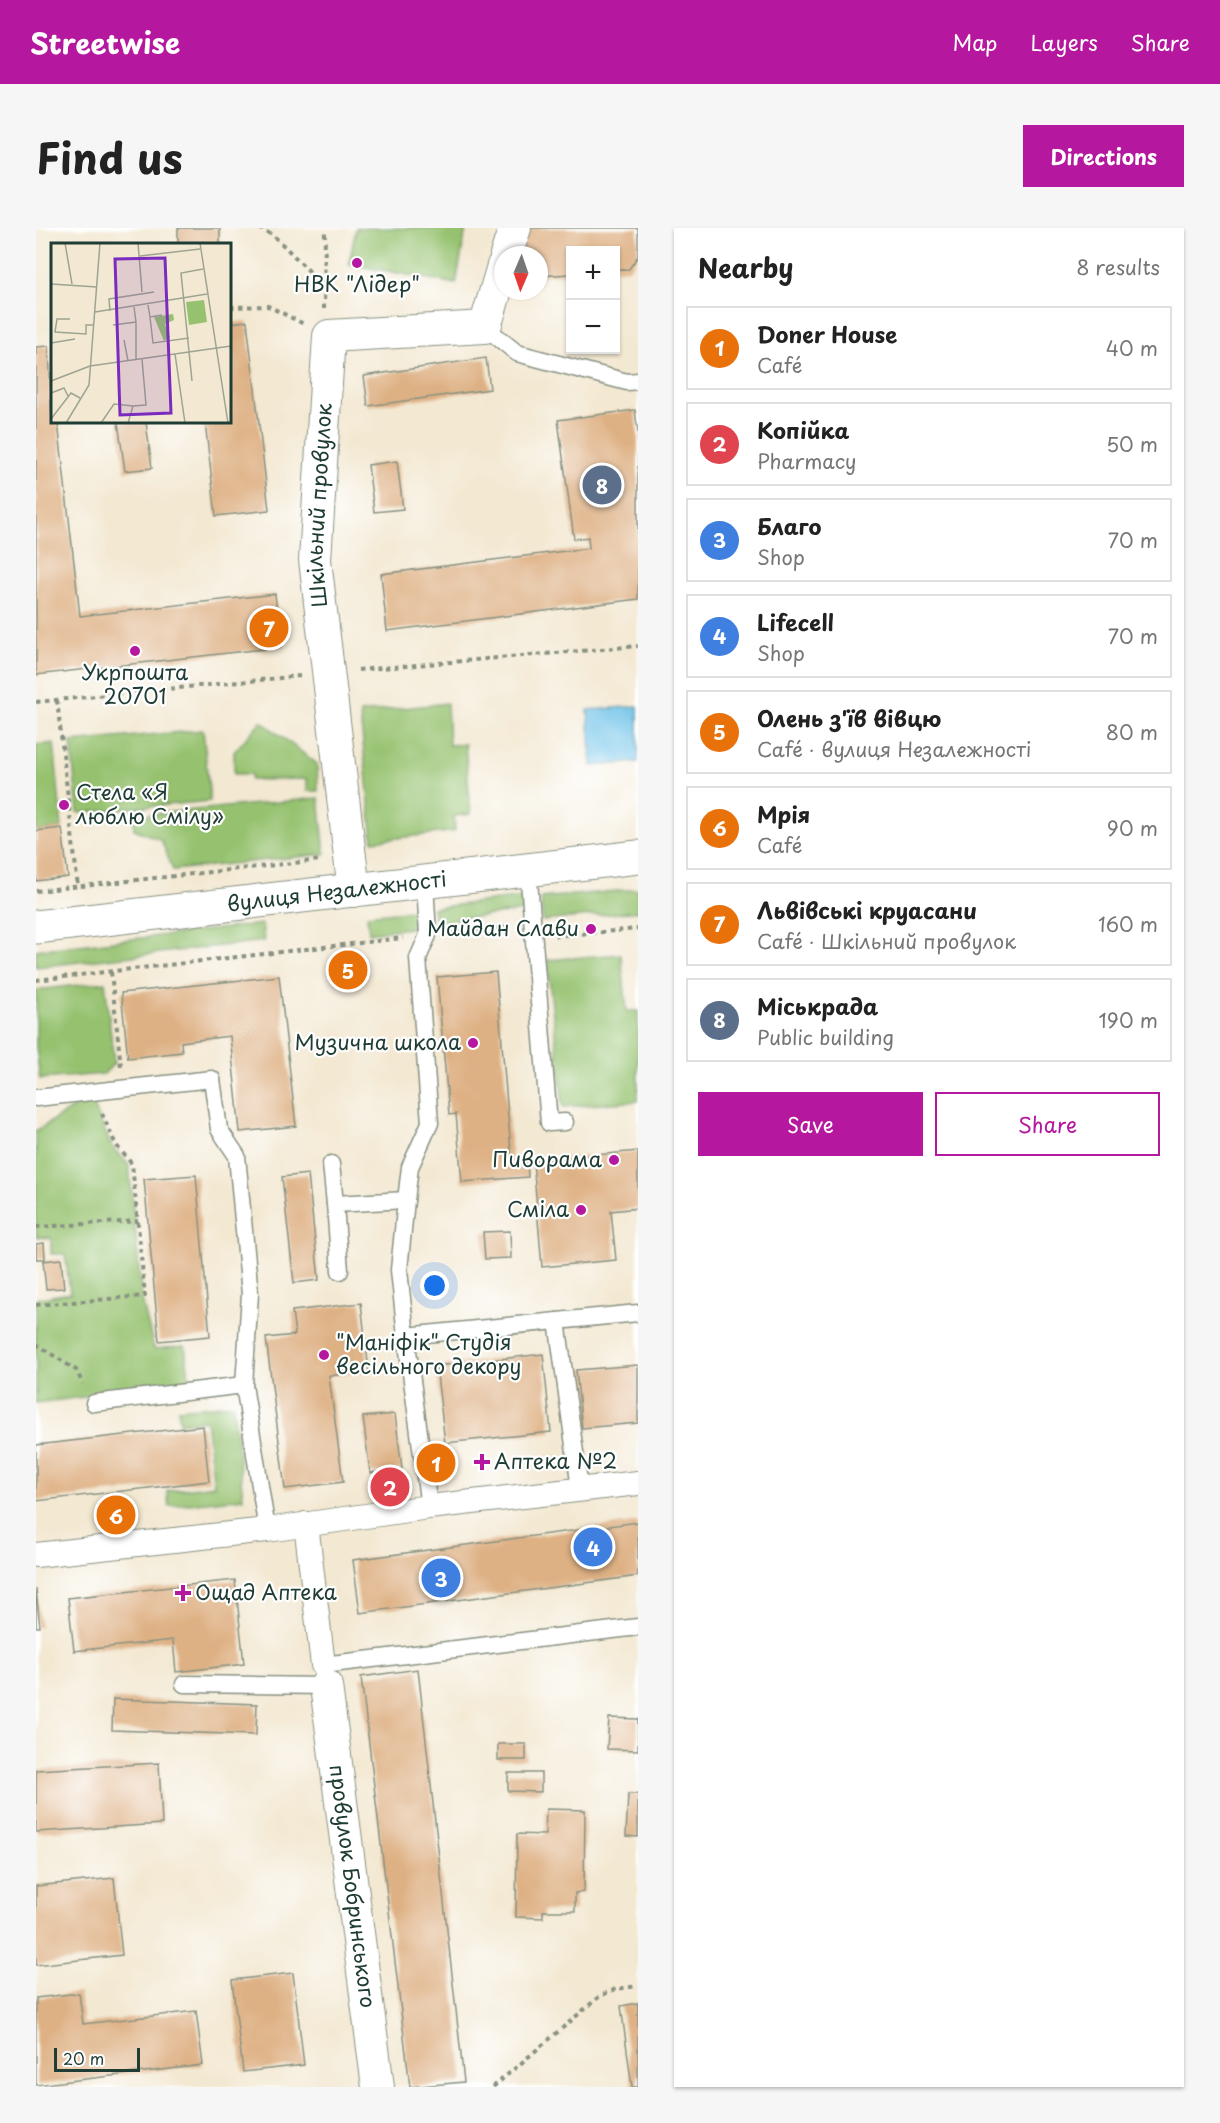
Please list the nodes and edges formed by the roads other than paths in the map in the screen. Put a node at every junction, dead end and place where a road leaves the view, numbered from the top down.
1 (515, 228) edge
2 (510, 246) edge
3 (494, 297) edge
4 (485, 327) junction
5 (638, 381) edge
6 (638, 857) edge
7 (528, 869) junction
8 (425, 883) junction
9 (354, 891) junction
10 (36, 927) edge
11 (36, 1098) edge
12 (565, 1122) dead end
13 (331, 1164) dead end
14 (406, 1200) junction
15 (335, 1204) junction
16 (340, 1271) dead end
17 (638, 1313) edge
18 (557, 1321) junction
19 (406, 1336) junction
20 (244, 1385) junction
21 (94, 1403) road end
22 (638, 1482) edge
23 (580, 1488) junction
24 (429, 1507) junction
25 (306, 1524) junction
26 (267, 1530) junction
27 (36, 1555) edge
28 (638, 1628) edge
29 (325, 1676) junction
30 (184, 1684) dead end
31 (378, 2087) edge

1 - 2 street
3 - 4 street
4 - 5 lane
4 - 9 street, Шкільний провулок
6 - 7 street, вулиця Незалежності
7 - 8 street, вулиця Незалежності
7 - 12 lane
8 - 9 street, вулиця Незалежності
8 - 14 lane
9 - 10 street, вулиця Незалежності
11 - 20 lane
13 - 15 lane
14 - 15 lane
14 - 19 lane
15 - 16 lane
17 - 18 lane
18 - 19 lane
18 - 23 lane
19 - 24 lane
20 - 21 lane
20 - 26 lane
22 - 23 street
23 - 24 street
24 - 25 street
25 - 26 street
25 - 29 street
26 - 27 street
28 - 29 lane
29 - 30 lane
29 - 31 street, провулок Бобринського

